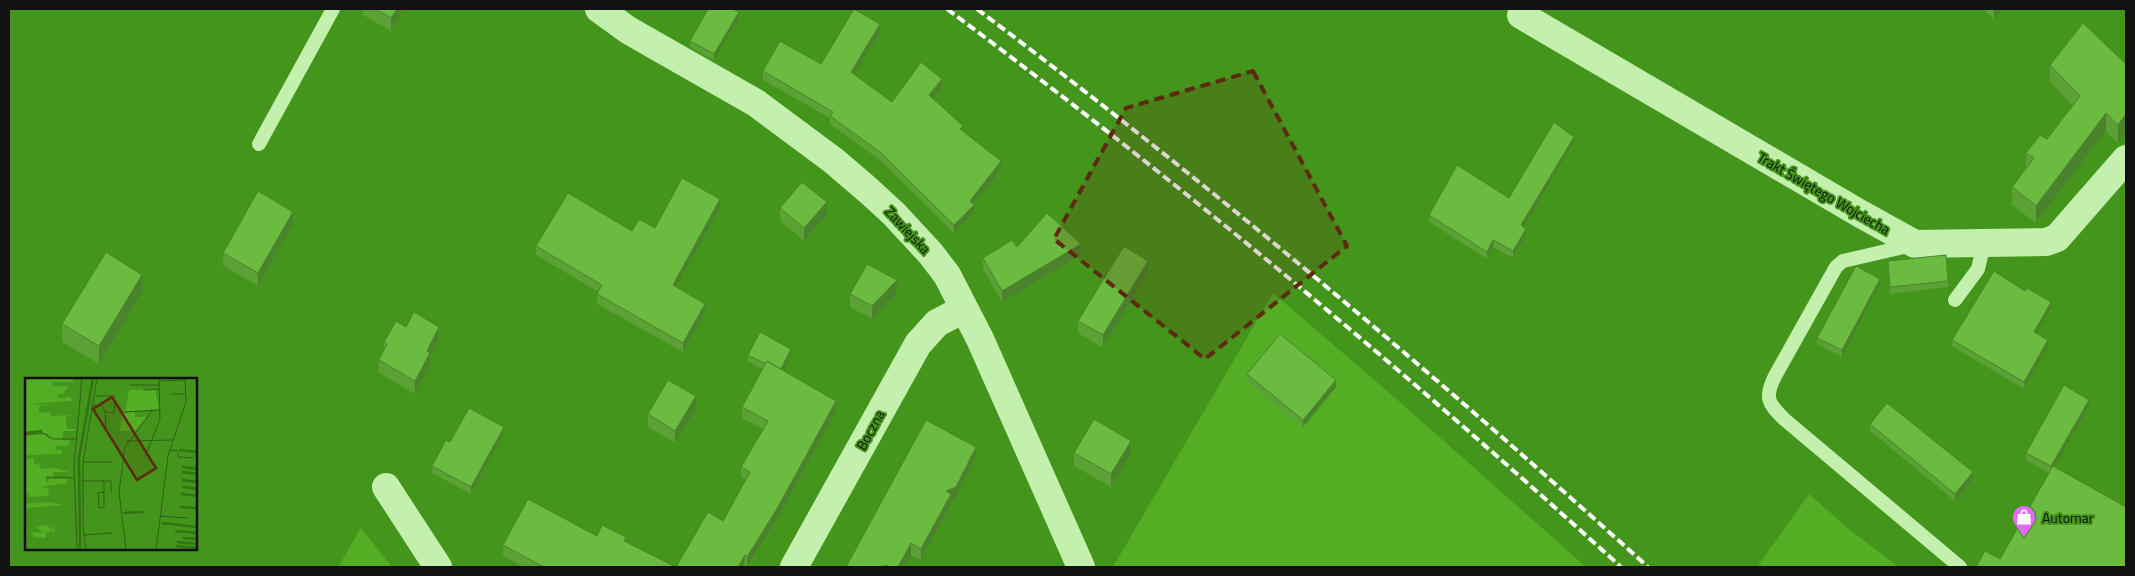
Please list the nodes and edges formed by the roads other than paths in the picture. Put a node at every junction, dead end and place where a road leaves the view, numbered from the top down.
1 (333, 9) edge
2 (600, 9) edge
3 (1521, 15) dead end
4 (258, 144) dead end
5 (2126, 159) edge
6 (1984, 243) junction
7 (1915, 244) junction
8 (1956, 300) dead end
9 (964, 309) junction
10 (386, 487) dead end
11 (438, 567) edge
12 (794, 567) edge
13 (1081, 567) edge
14 (1960, 567) edge

1 - 4 lane
2 - 9 street, Zawiejska
3 - 7 street, Trakt Świętego Wojciecha
5 - 6 street, Trakt Świętego Wojciecha
6 - 7 street, Trakt Świętego Wojciecha
6 - 8 lane
7 - 14 lane
9 - 12 street, Boczna
9 - 13 street, Zawiejska
10 - 11 street

